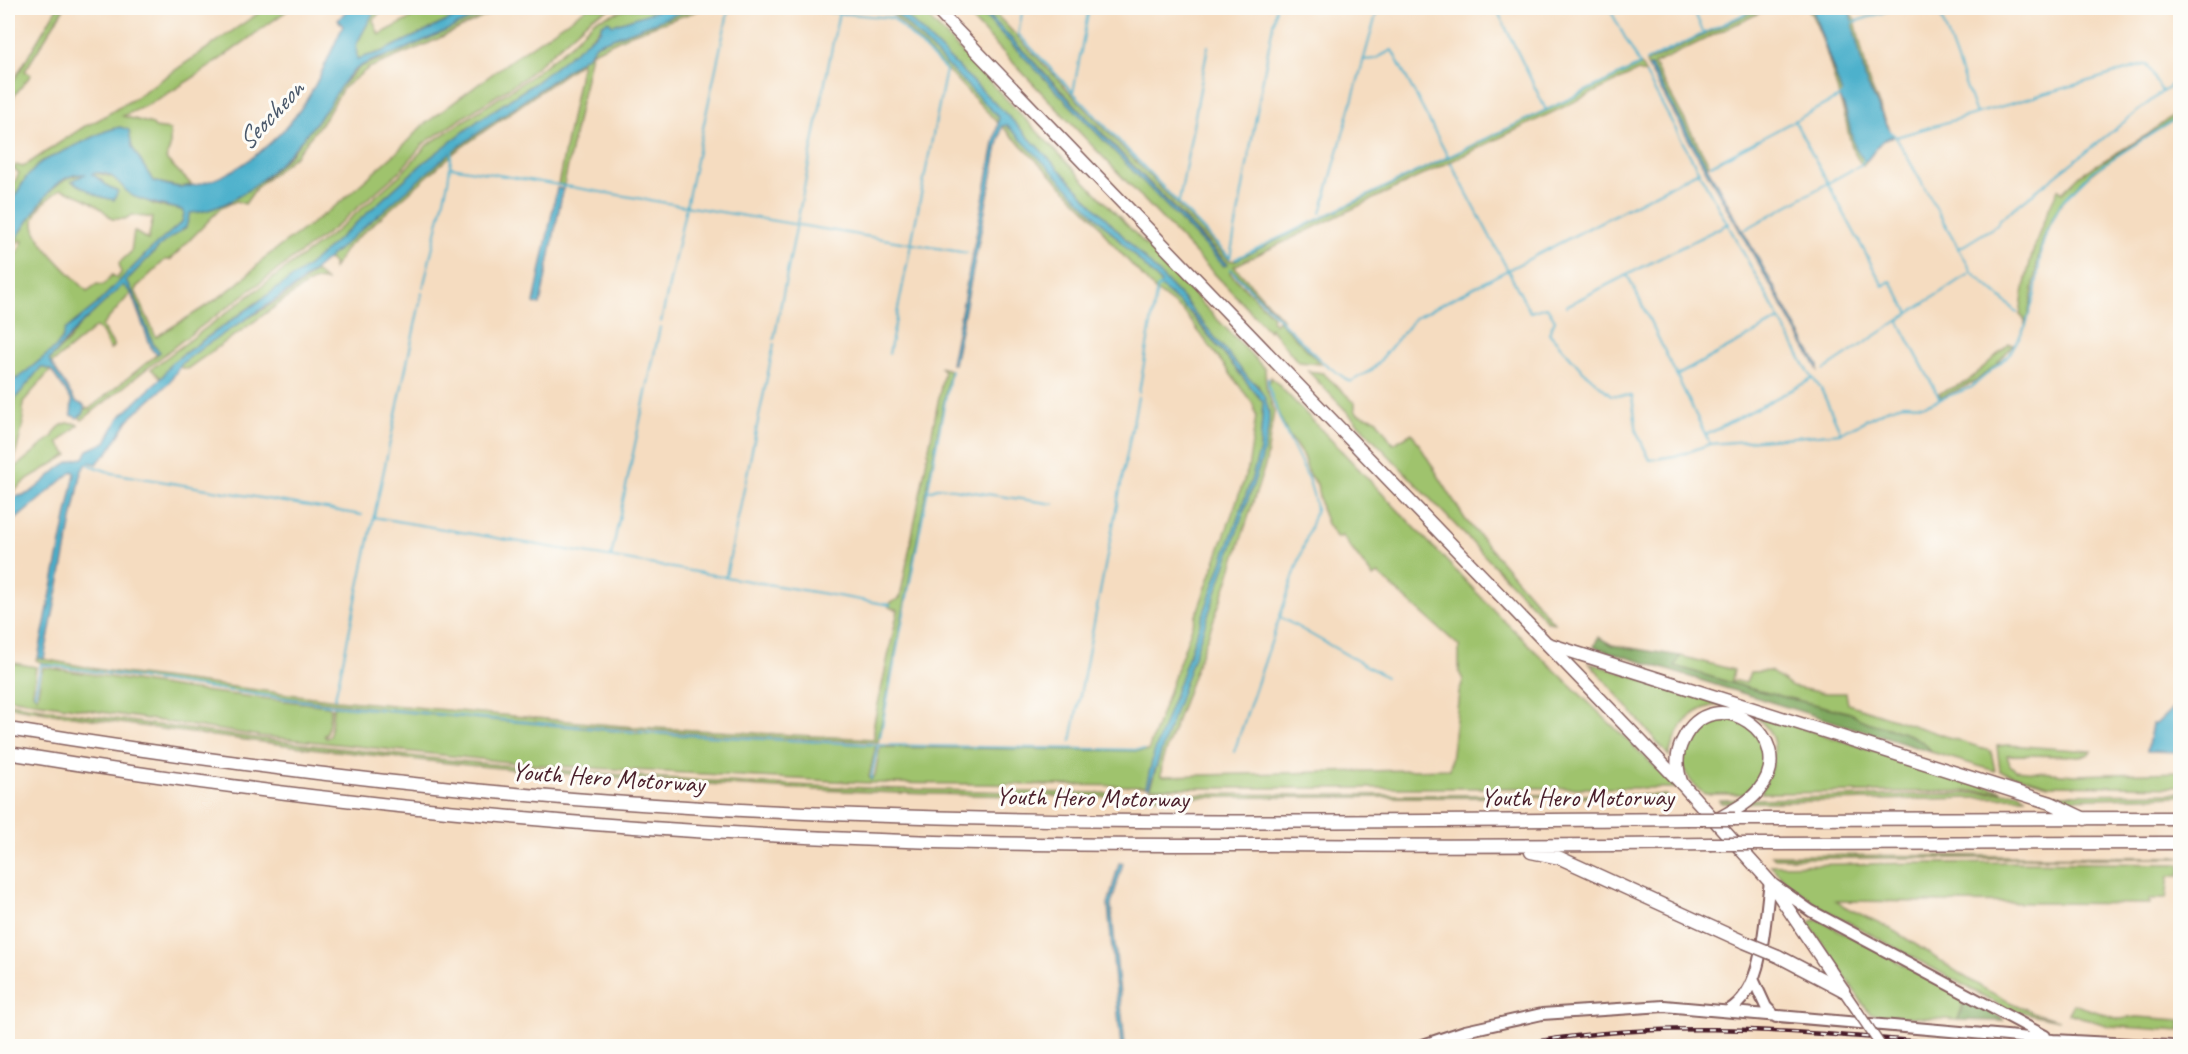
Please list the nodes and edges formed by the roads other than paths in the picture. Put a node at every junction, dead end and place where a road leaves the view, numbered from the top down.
1 (935, 8) edge
2 (1548, 644) junction
3 (8, 729) edge
4 (8, 753) edge
5 (1682, 784) junction
6 (1727, 817) junction
7 (2181, 818) edge
8 (2085, 819) junction
9 (2181, 843) edge
10 (1512, 847) junction
11 (1770, 882) junction
12 (1754, 981) junction
13 (1843, 990) junction
14 (1729, 1010) junction
15 (1776, 1017) junction
16 (2053, 1040) junction
17 (1420, 1047) edge
18 (1881, 1047) edge
19 (2171, 1047) edge

1 - 2 highway
2 - 5 highway
2 - 8 highway
3 - 6 highway, Youth Hero Motorway, bridge
4 - 10 highway, Youth Hero Motorway
5 - 6 highway
5 - 11 highway
6 - 8 highway, Youth Hero Motorway
7 - 8 highway, Youth Hero Motorway
9 - 10 highway, Youth Hero Motorway, bridge
10 - 13 highway, bridge
11 - 12 main road
11 - 13 highway
11 - 16 main road
12 - 14 main road
12 - 15 main road
13 - 18 main road, bridge
14 - 15 main road
14 - 17 main road
15 - 16 main road
16 - 19 main road

